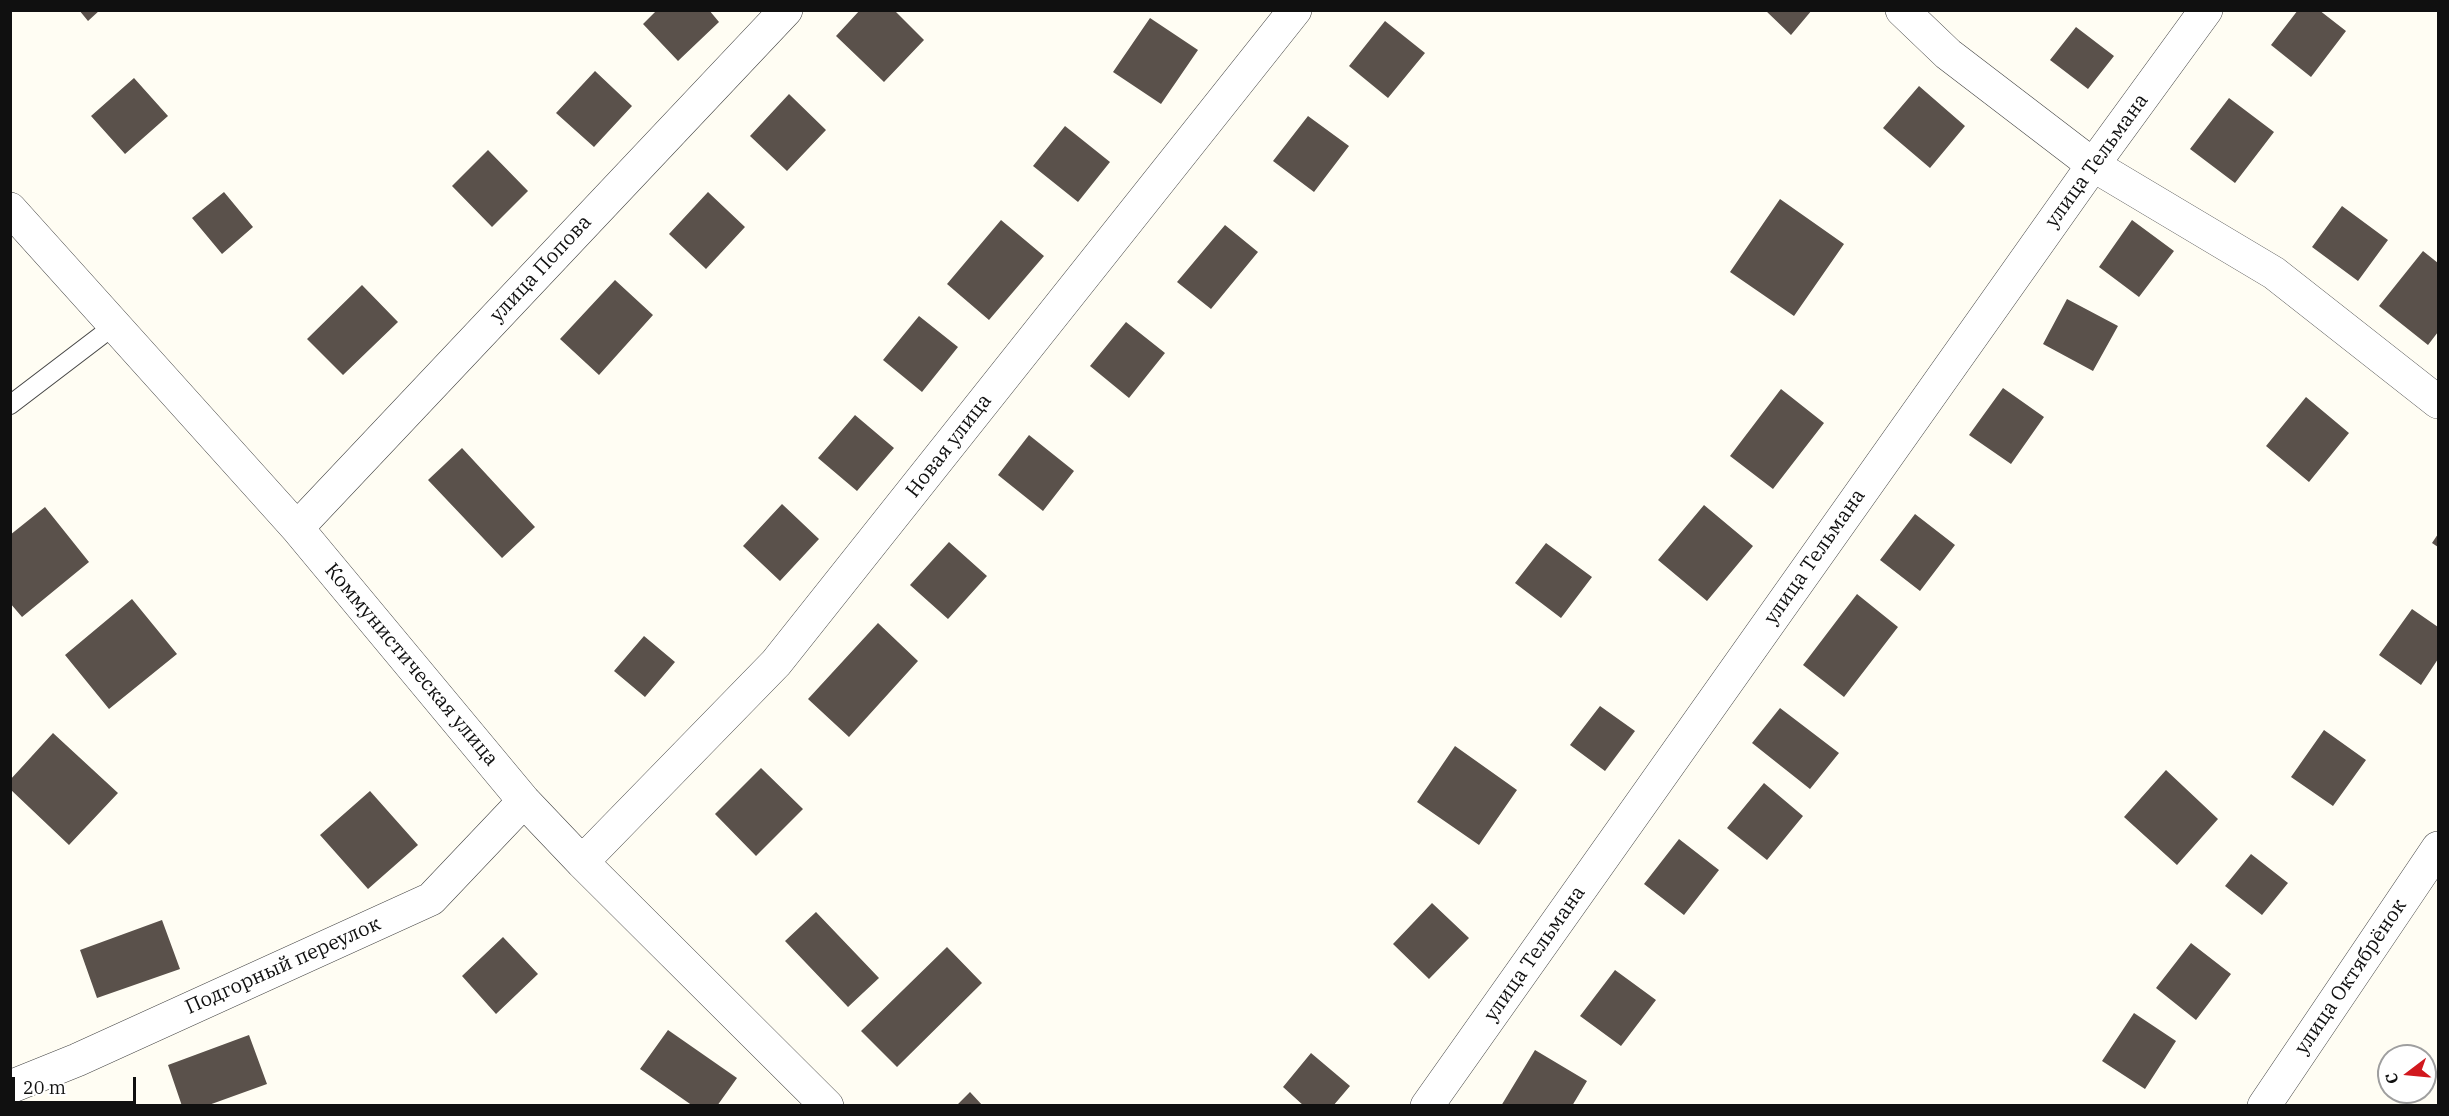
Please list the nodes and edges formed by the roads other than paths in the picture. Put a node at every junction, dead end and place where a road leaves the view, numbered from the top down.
1 (786, 10) edge
2 (1295, 10) edge
3 (1902, 10) edge
4 (2206, 10) edge
5 (2093, 165) junction
6 (10, 208) edge
7 (114, 325) junction
8 (2439, 402) edge
9 (10, 405) edge
10 (297, 528) junction
11 (524, 801) junction
12 (2439, 848) edge
13 (582, 862) junction
14 (10, 1087) edge
15 (827, 1106) edge
16 (1427, 1106) edge
17 (2264, 1106) edge

1 - 10 street, улица Попова
2 - 13 street, Новая улица
3 - 5 street
4 - 5 street, улица Тельмана
5 - 8 street
5 - 16 street, улица Тельмана
6 - 7 street, Коммунистическая улица
7 - 9 lane
7 - 10 street, Коммунистическая улица
10 - 11 street, Коммунистическая улица
11 - 13 street, Коммунистическая улица
11 - 14 street, Подгорный переулок
12 - 17 street, улица Октябрёнок
13 - 15 street, Коммунистическая улица

